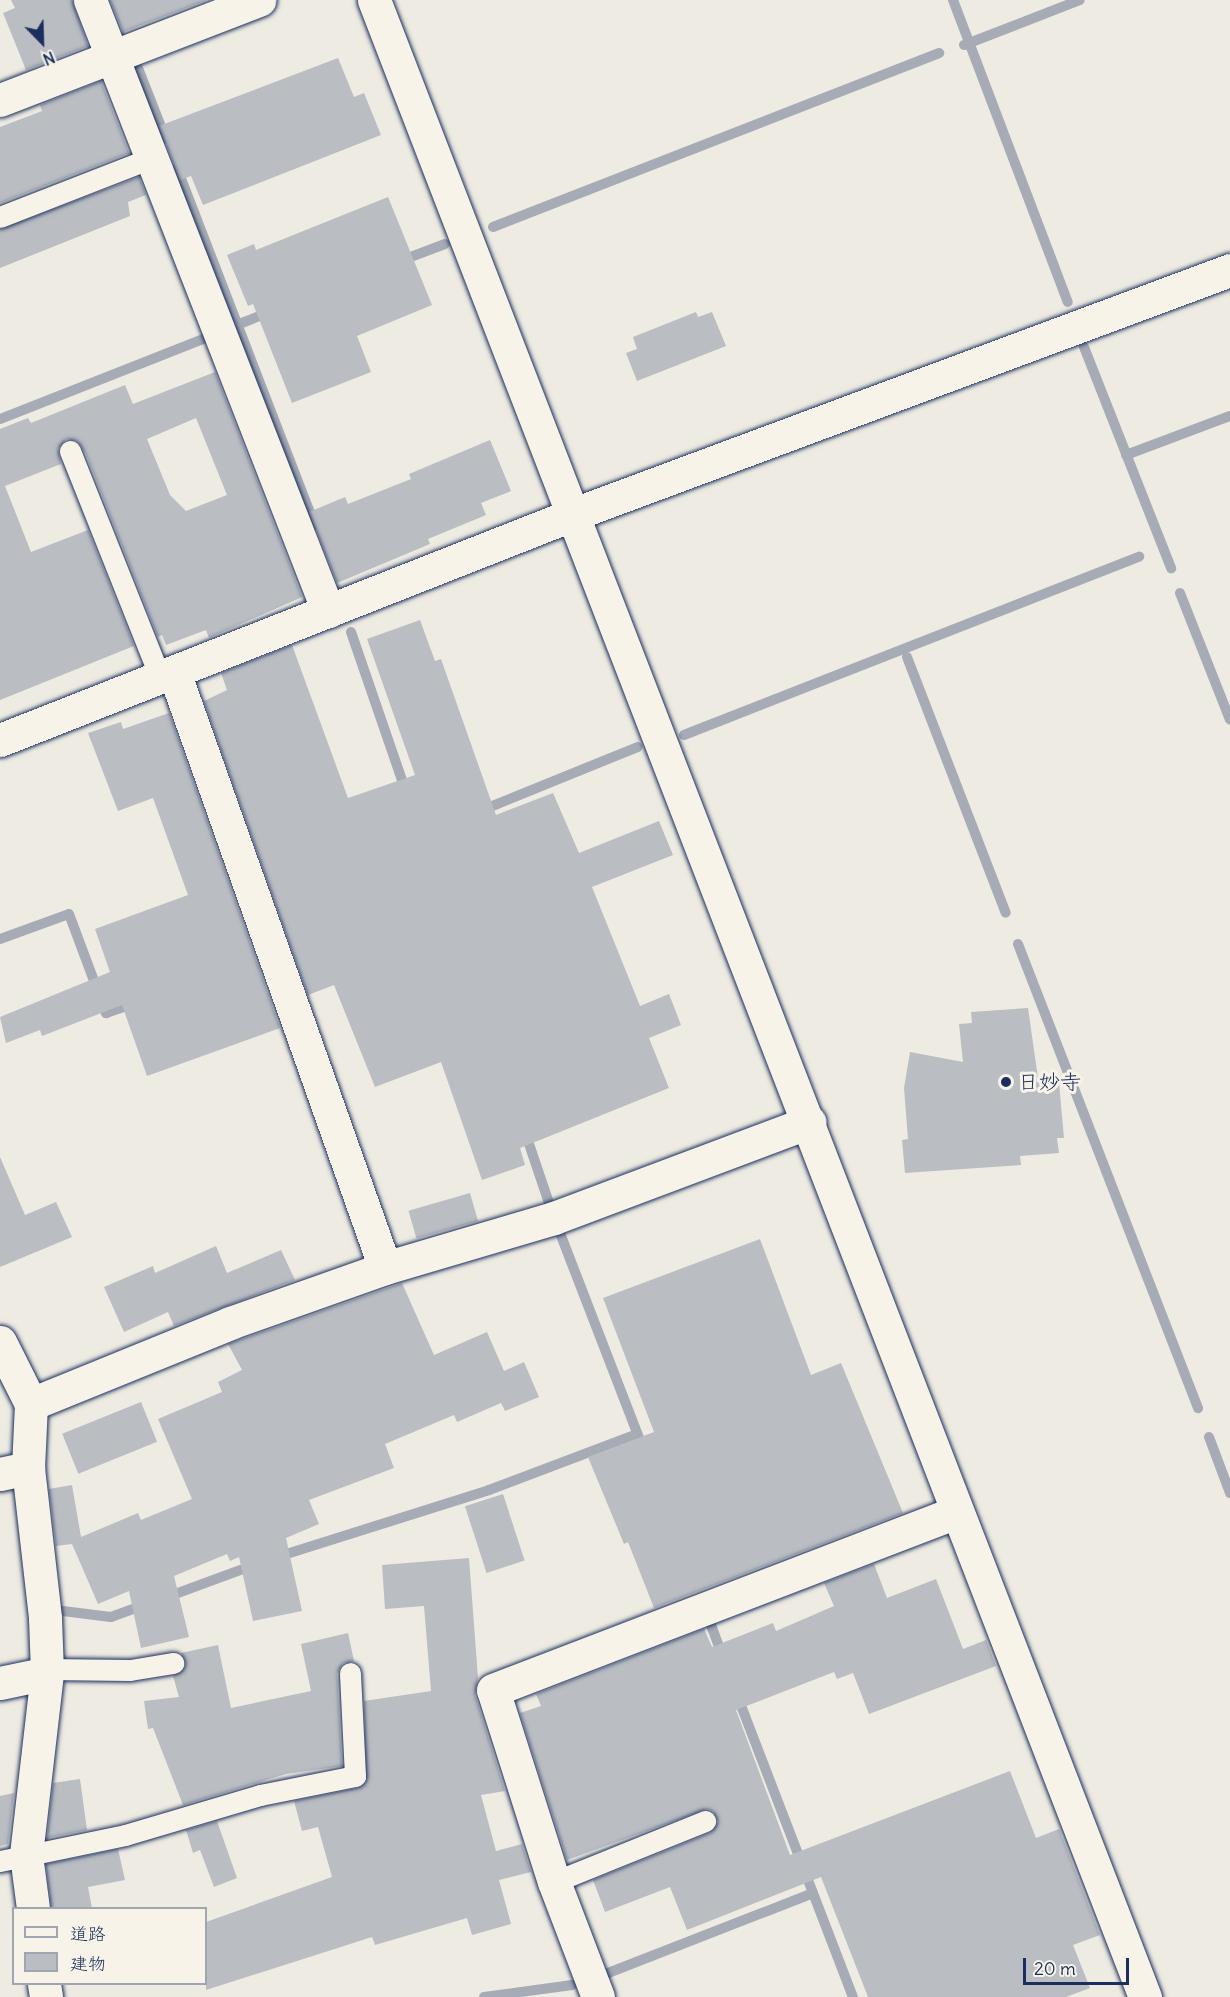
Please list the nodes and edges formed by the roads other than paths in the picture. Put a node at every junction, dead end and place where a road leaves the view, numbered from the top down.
1 (90, 0) edge
2 (259, 0) edge
3 (374, 0) edge
4 (112, 57) junction
5 (0, 100) edge
6 (151, 158) junction
7 (0, 218) edge
8 (1230, 270) edge
9 (70, 451) dead end
10 (574, 514) junction
11 (328, 611) junction
12 (167, 674) junction
13 (0, 740) edge
14 (810, 1122) junction
15 (385, 1268) junction
16 (0, 1342) edge
17 (31, 1404) junction
18 (14, 1471) edge
19 (957, 1512) junction
20 (173, 1664) dead end
21 (46, 1671) junction
22 (350, 1673) dead end
23 (0, 1683) edge
24 (705, 1821) dead end
25 (13, 1858) edge
26 (554, 1882) junction
27 (33, 1907) edge
28 (598, 1997) edge
29 (1145, 1997) edge

1 - 4 street
2 - 4 street
3 - 10 street
4 - 5 street
4 - 6 street
6 - 7 lane
6 - 11 street
8 - 10 street
9 - 12 lane
10 - 11 street
10 - 14 street
11 - 12 street
12 - 13 street
12 - 15 street
14 - 15 street
14 - 19 street
15 - 17 street
16 - 17 street
17 - 18 street
18 - 21 street
19 - 26 street
19 - 29 street
20 - 21 lane
21 - 23 street
21 - 25 street
22 - 25 lane
24 - 26 lane
25 - 27 street
26 - 28 street

